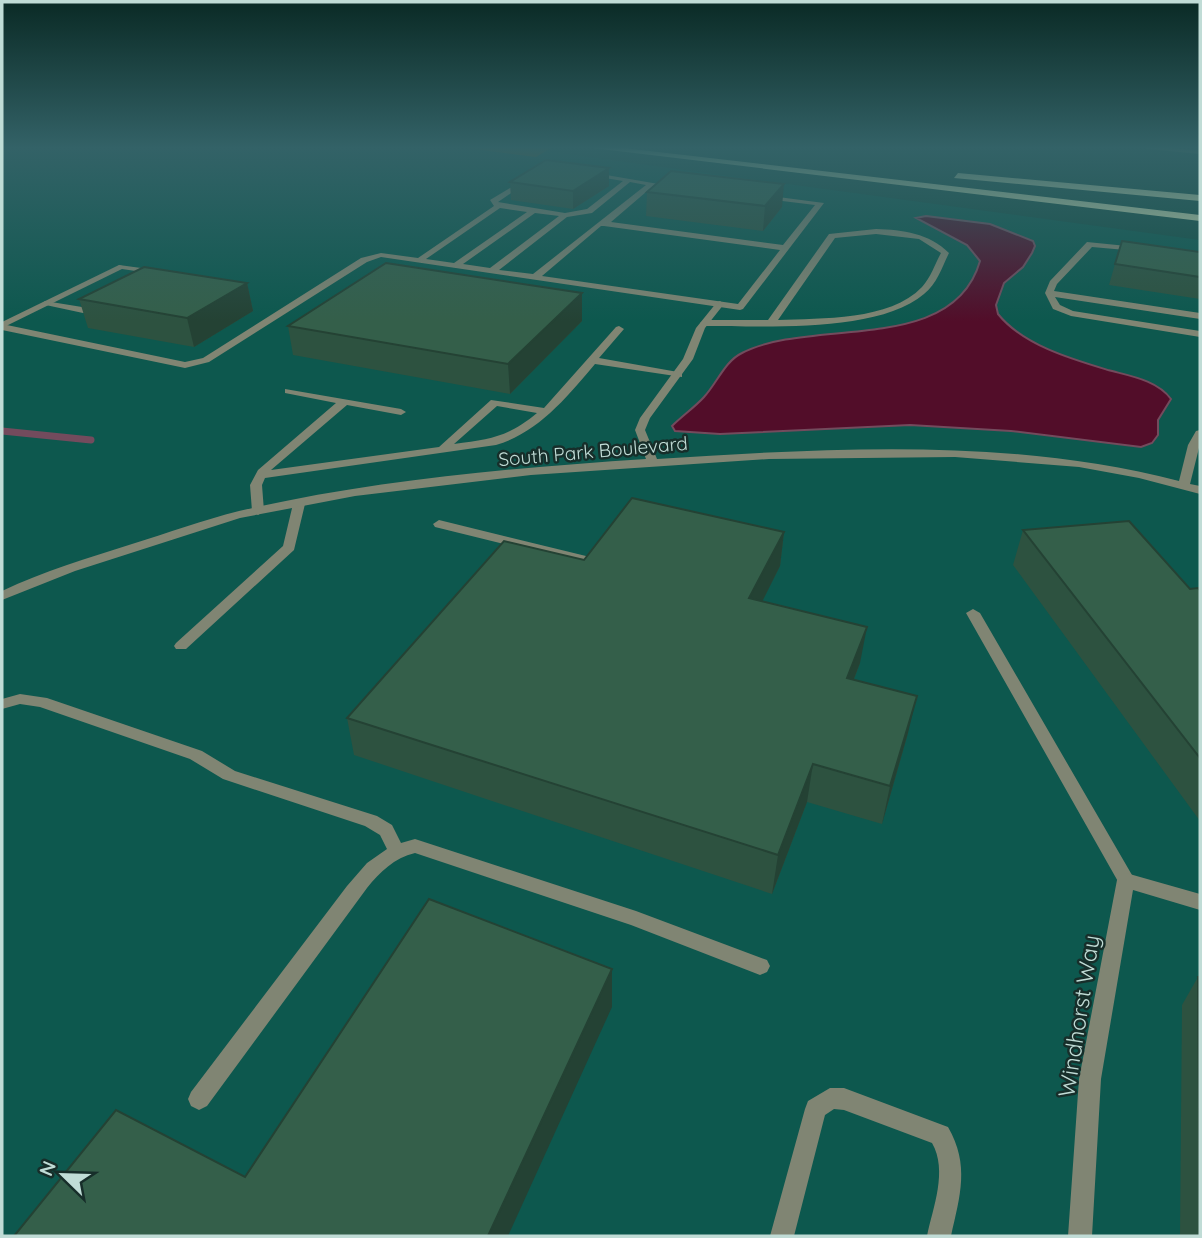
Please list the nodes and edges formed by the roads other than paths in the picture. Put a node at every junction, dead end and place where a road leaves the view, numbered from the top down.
1 (597, 205) edge
2 (627, 205) edge
3 (819, 205) edge
4 (1037, 205) edge
5 (1085, 205) edge
6 (499, 206) joint
7 (533, 211) junction
8 (565, 215) junction
9 (1200, 218) edge
10 (604, 224) junction
11 (1200, 228) edge
12 (786, 248) junction
13 (1144, 250) edge
14 (421, 259) junction
15 (457, 265) junction
16 (493, 270) junction
17 (536, 276) junction
18 (144, 278) edge
19 (1049, 293) junction
20 (107, 298) edge
21 (46, 304) junction
22 (720, 304) junction
23 (1200, 316) edge
24 (705, 323) junction
25 (771, 323) junction
26 (2, 326) edge
27 (619, 329) dead end
28 (1200, 334) edge
29 (591, 360) junction
30 (678, 375) junction
31 (289, 391) dead end
32 (344, 402) junction
33 (545, 411) junction
34 (401, 412) dead end
35 (1200, 433) edge
36 (444, 448) junction
37 (653, 462) junction
38 (261, 475) junction
39 (1184, 485) junction
40 (1200, 490) edge
41 (299, 503) junction
42 (258, 511) junction
43 (439, 524) dead end
44 (580, 559) edge
45 (2, 596) edge
46 (973, 613) dead end
47 (181, 646) dead end
48 (2, 704) edge
49 (396, 849) junction
50 (1126, 880) junction
51 (1200, 902) edge
52 (760, 966) dead end
53 (199, 1099) dead end
54 (782, 1236) edge
55 (939, 1236) edge
56 (1080, 1236) edge

1 - 8 street
2 - 10 street
3 - 12 street
4 - 11 highway
5 - 9 highway
6 - 7 street
6 - 14 street
7 - 8 street
7 - 15 street
8 - 16 street
10 - 12 street
10 - 17 street
12 - 22 street
13 - 19 street
14 - 15 street
14 - 26 street
15 - 16 street
16 - 17 street
17 - 22 street
18 - 21 street
19 - 23 street
19 - 28 street
20 - 21 street
21 - 26 street
22 - 24 street
24 - 25 street
24 - 30 street
25 - 25 street
27 - 29 street
29 - 30 street
29 - 33 street
30 - 37 street
31 - 32 street
32 - 34 street
32 - 38 street
33 - 36 street
33 - 36 street
35 - 39 street
36 - 38 street
37 - 39 street, South Park Boulevard
37 - 41 street, South Park Boulevard
38 - 42 street
39 - 40 street, South Park Boulevard
41 - 42 street, South Park Boulevard
41 - 47 street
42 - 45 street, South Park Boulevard
43 - 44 street
46 - 50 street
48 - 49 street
49 - 52 street
49 - 53 street
50 - 51 street
50 - 56 street, Windhorst Way
54 - 55 street

